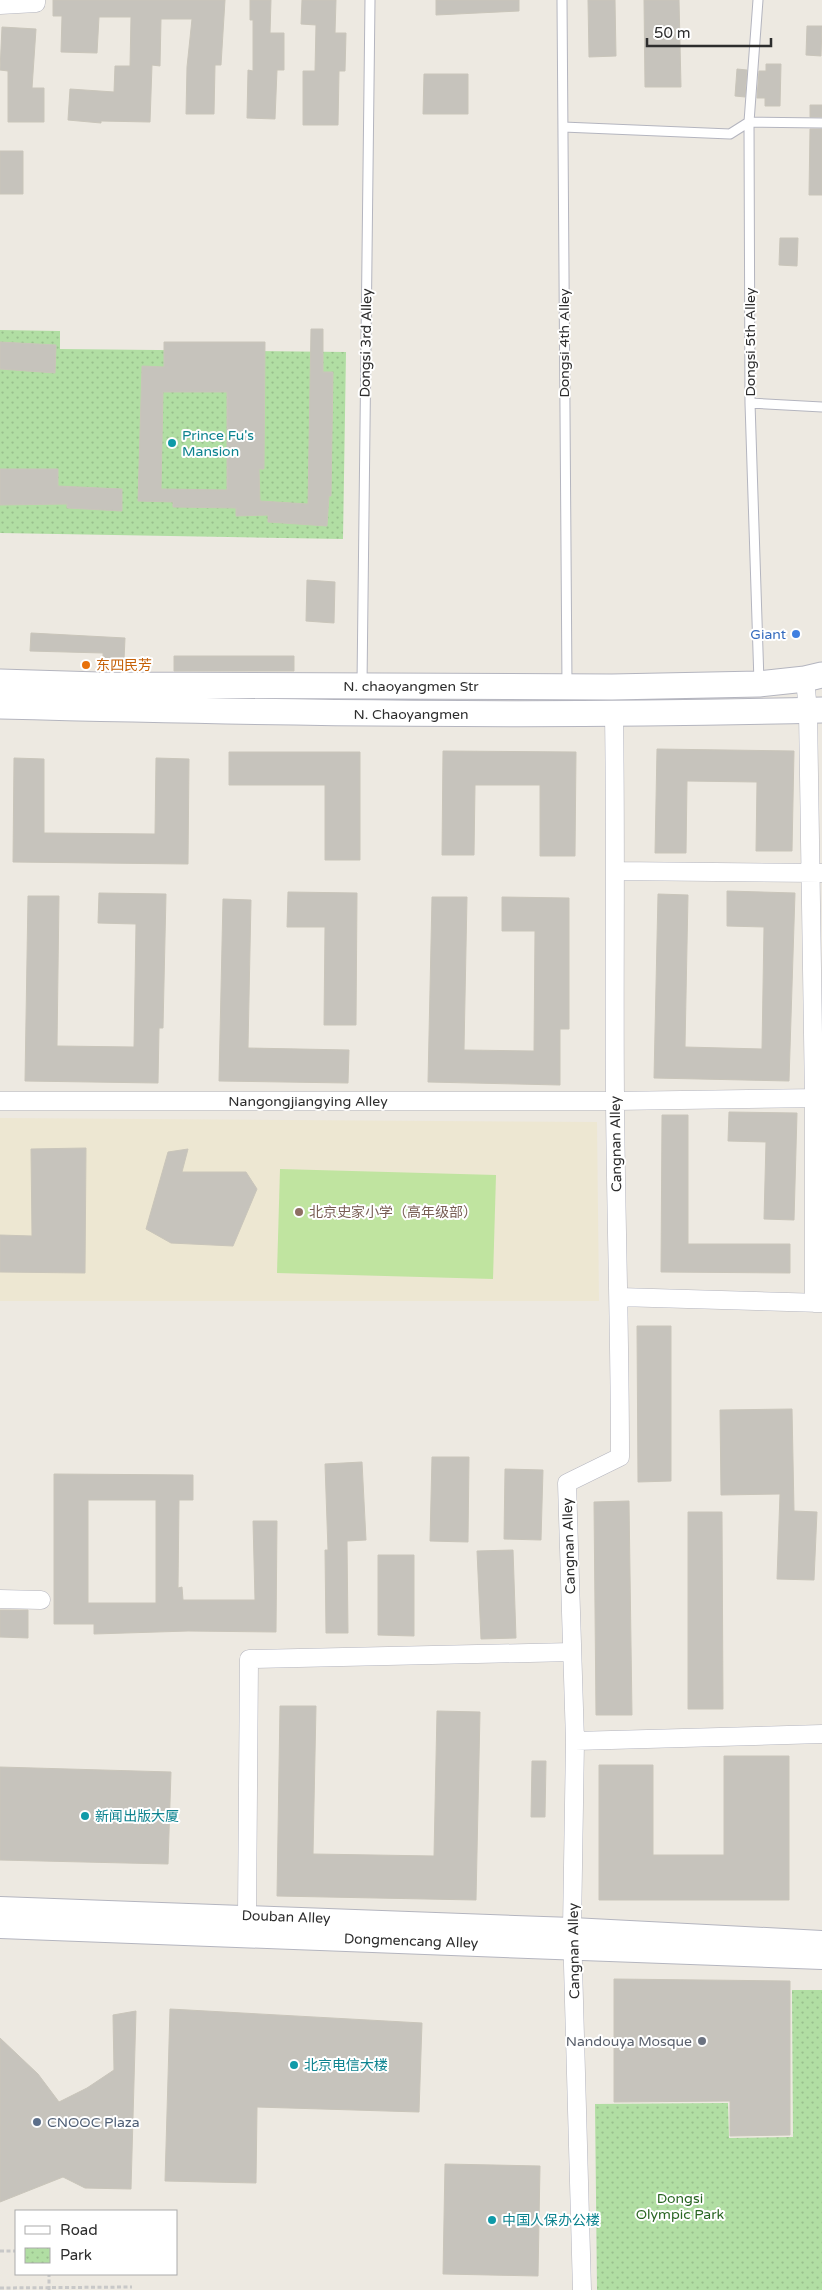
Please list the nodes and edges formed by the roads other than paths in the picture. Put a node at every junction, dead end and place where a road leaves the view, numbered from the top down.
1 (36, 0) edge
2 (370, 0) edge
3 (562, 0) edge
4 (758, 0) edge
5 (0, 5) edge
6 (749, 122) junction
7 (822, 123) edge
8 (563, 127) junction
9 (750, 403) junction
10 (822, 406) edge
11 (814, 677) edge
12 (0, 682) edge
13 (759, 684) junction
14 (362, 686) junction
15 (567, 686) junction
16 (0, 706) edge
17 (815, 710) edge
18 (614, 715) junction
19 (616, 870) junction
20 (816, 873) edge
21 (818, 1098) edge
22 (0, 1101) edge
23 (615, 1101) junction
24 (620, 1297) junction
25 (818, 1303) edge
26 (0, 1599) edge
27 (41, 1600) dead end
28 (572, 1652) junction
29 (822, 1734) edge
30 (575, 1741) junction
31 (0, 1908) edge
32 (247, 1916) junction
33 (0, 1927) edge
34 (572, 1938) junction
35 (822, 1942) edge
36 (822, 1958) edge
37 (582, 2290) edge

1 - 5 street
2 - 14 lane, Dongsi 3rd Alley
3 - 8 lane, Dongsi 4th Alley
4 - 6 lane, Dongsi 5th Alley
6 - 7 lane
6 - 8 lane
6 - 9 lane, Dongsi 5th Alley
8 - 15 lane, Dongsi 4th Alley
9 - 10 lane
9 - 13 lane, Dongsi 5th Alley
11 - 13 main road, N. chaoyangmen Str
11 - 17 street
12 - 14 main road, N. chaoyangmen Str
13 - 15 main road, N. chaoyangmen Str
14 - 15 main road, N. chaoyangmen Str
16 - 18 main road, N. Chaoyangmen
17 - 18 main road, N. Chaoyangmen
17 - 20 street
18 - 19 street, Cangnan Alley
19 - 20 street
19 - 23 street, Cangnan Alley
20 - 21 street
21 - 23 street, Nangongjiangying Alley
21 - 25 street
22 - 23 street, Nangongjiangying Alley
23 - 24 street, Cangnan Alley
24 - 25 street
24 - 28 street, Cangnan Alley
26 - 27 street
28 - 30 street, Cangnan Alley
28 - 32 street
29 - 30 street
30 - 34 street, Cangnan Alley
31 - 32 street, Douban Alley
32 - 34 street, Douban Alley
33 - 34 street, Dongmencang Alley
34 - 35 street, Dongmencang Alley
34 - 36 street, Dongmencang Alley
34 - 37 street, Cangnan Alley

